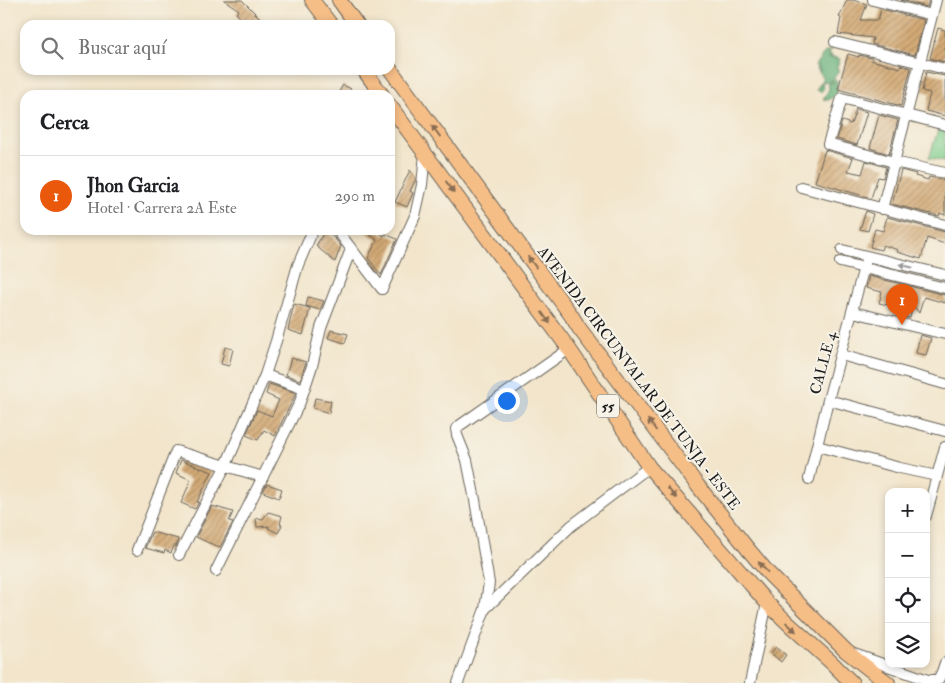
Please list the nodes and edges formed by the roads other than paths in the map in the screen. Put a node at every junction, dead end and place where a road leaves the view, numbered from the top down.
1 (312, 0) edge
2 (339, 0) edge
3 (873, 0) edge
4 (936, 0) edge
5 (932, 15) junction
6 (327, 20) edge
7 (353, 20) edge
8 (835, 42) dead end
9 (920, 63) junction
10 (945, 69) edge
11 (368, 75) edge
12 (394, 75) edge
13 (378, 90) edge
14 (395, 113) edge
15 (906, 116) junction
16 (945, 125) edge
17 (425, 154) junction
18 (894, 162) junction
19 (945, 173) edge
20 (802, 187) dead end
21 (882, 209) junction
22 (945, 225) edge
23 (312, 235) edge
24 (341, 235) edge
25 (351, 249) junction
26 (842, 250) dead end
27 (867, 256) junction
28 (840, 262) dead end
29 (863, 268) junction
30 (945, 275) edge
31 (945, 288) edge
32 (852, 312) junction
33 (945, 334) edge
34 (569, 349) junction
35 (841, 355) junction
36 (265, 376) junction
37 (945, 384) edge
38 (304, 389) junction
39 (828, 400) junction
40 (945, 431) edge
41 (817, 446) junction
42 (945, 447) edge
43 (226, 465) junction
44 (649, 467) junction
45 (937, 476) junction
46 (263, 477) junction
47 (809, 479) dead end
48 (930, 501) edge
49 (136, 550) dead end
50 (179, 555) dead end
51 (216, 571) dead end
52 (767, 603) junction
53 (485, 609) junction
54 (846, 651) junction
55 (945, 663) edge
56 (458, 683) edge
57 (750, 683) edge
58 (852, 683) edge
59 (888, 683) edge

1 - 6 highway
2 - 7 highway
3 - 5 street
4 - 5 street
5 - 9 street
8 - 9 street
9 - 10 street
9 - 15 street
11 - 13 highway
54 -> 12 highway, AVENIDA CIRCUNVALAR DE TUNJA - ESTE / 55
14 - 17 highway, 55
15 - 16 street
15 - 18 street
15 - 18 street
17 - 25 street
17 -> 34 highway, 55
18 - 19 street
18 - 21 street
20 - 21 street
21 - 22 street
23 - 36 street
24 - 25 street
25 - 38 street
26 - 27 street
27 - 29 street, CALLE 4
30 -> 27 street
28 - 29 street
29 - 31 street
29 - 32 street, CALLE 4
32 - 33 street
32 - 35 street, CALLE 4
34 - 44 highway, 55
34 - 53 street
35 - 37 street
35 - 39 street, CALLE 4
36 - 38 street
36 - 43 street
38 - 46 street
39 - 40 street
39 - 41 street, CALLE 4
41 - 45 street
41 - 47 street, CALLE 4
42 - 45 street
43 - 46 street
43 - 49 street
43 - 50 street
44 -> 52 highway, 55
44 - 53 street
45 - 48 street
46 - 51 street
52 - 57 street
52 -> 58 highway, 55
53 - 56 street
54 - 55 street
54 - 59 highway, AVENIDA CIRCUNVALAR DE TUNJA - ESTE / 55

